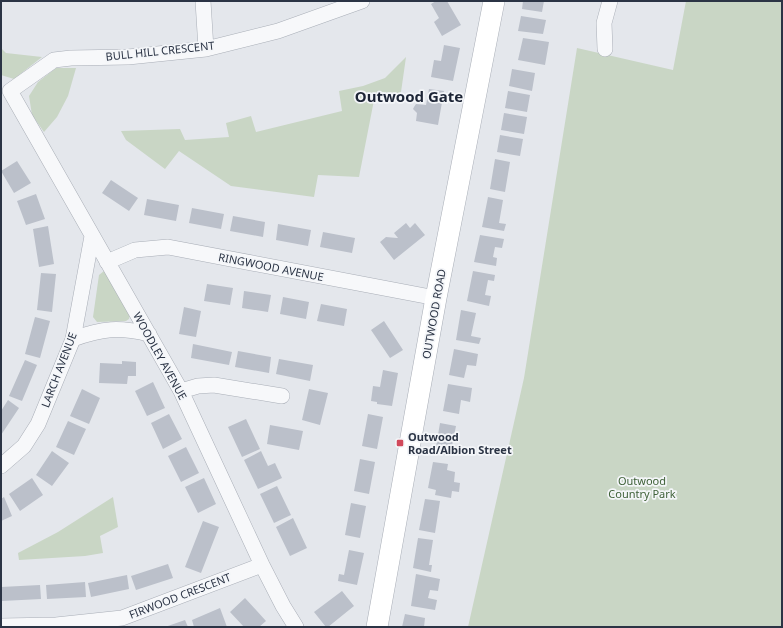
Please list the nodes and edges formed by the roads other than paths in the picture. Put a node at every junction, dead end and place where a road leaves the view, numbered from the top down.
1 (203, 1) edge
2 (362, 1) edge
3 (494, 1) edge
4 (610, 1) edge
5 (206, 49) junction
6 (605, 49) dead end
7 (6, 90) edge
8 (92, 236) junction
9 (107, 262) junction
10 (436, 298) junction
11 (149, 334) junction
12 (73, 339) junction
13 (181, 391) junction
14 (282, 396) dead end
15 (1, 466) edge
16 (262, 565) junction
17 (1, 626) edge
18 (296, 627) edge
19 (378, 627) edge

1 - 5 street
2 - 5 street, BULL HILL CRESCENT
3 - 10 street, OUTWOOD ROAD
4 - 6 street
5 - 7 street, BULL HILL CRESCENT
7 - 8 street, WOODLEY AVENUE
8 - 9 street, WOODLEY AVENUE
8 - 12 street, LARCH AVENUE
9 - 10 street, RINGWOOD AVENUE
9 - 11 street, WOODLEY AVENUE
10 - 19 street, OUTWOOD ROAD
11 - 12 street
11 - 13 street, WOODLEY AVENUE
12 - 15 street, LARCH AVENUE
13 - 14 street
13 - 16 street, WOODLEY AVENUE
16 - 17 street, FIRWOOD CRESCENT
16 - 18 street, WOODLEY AVENUE

